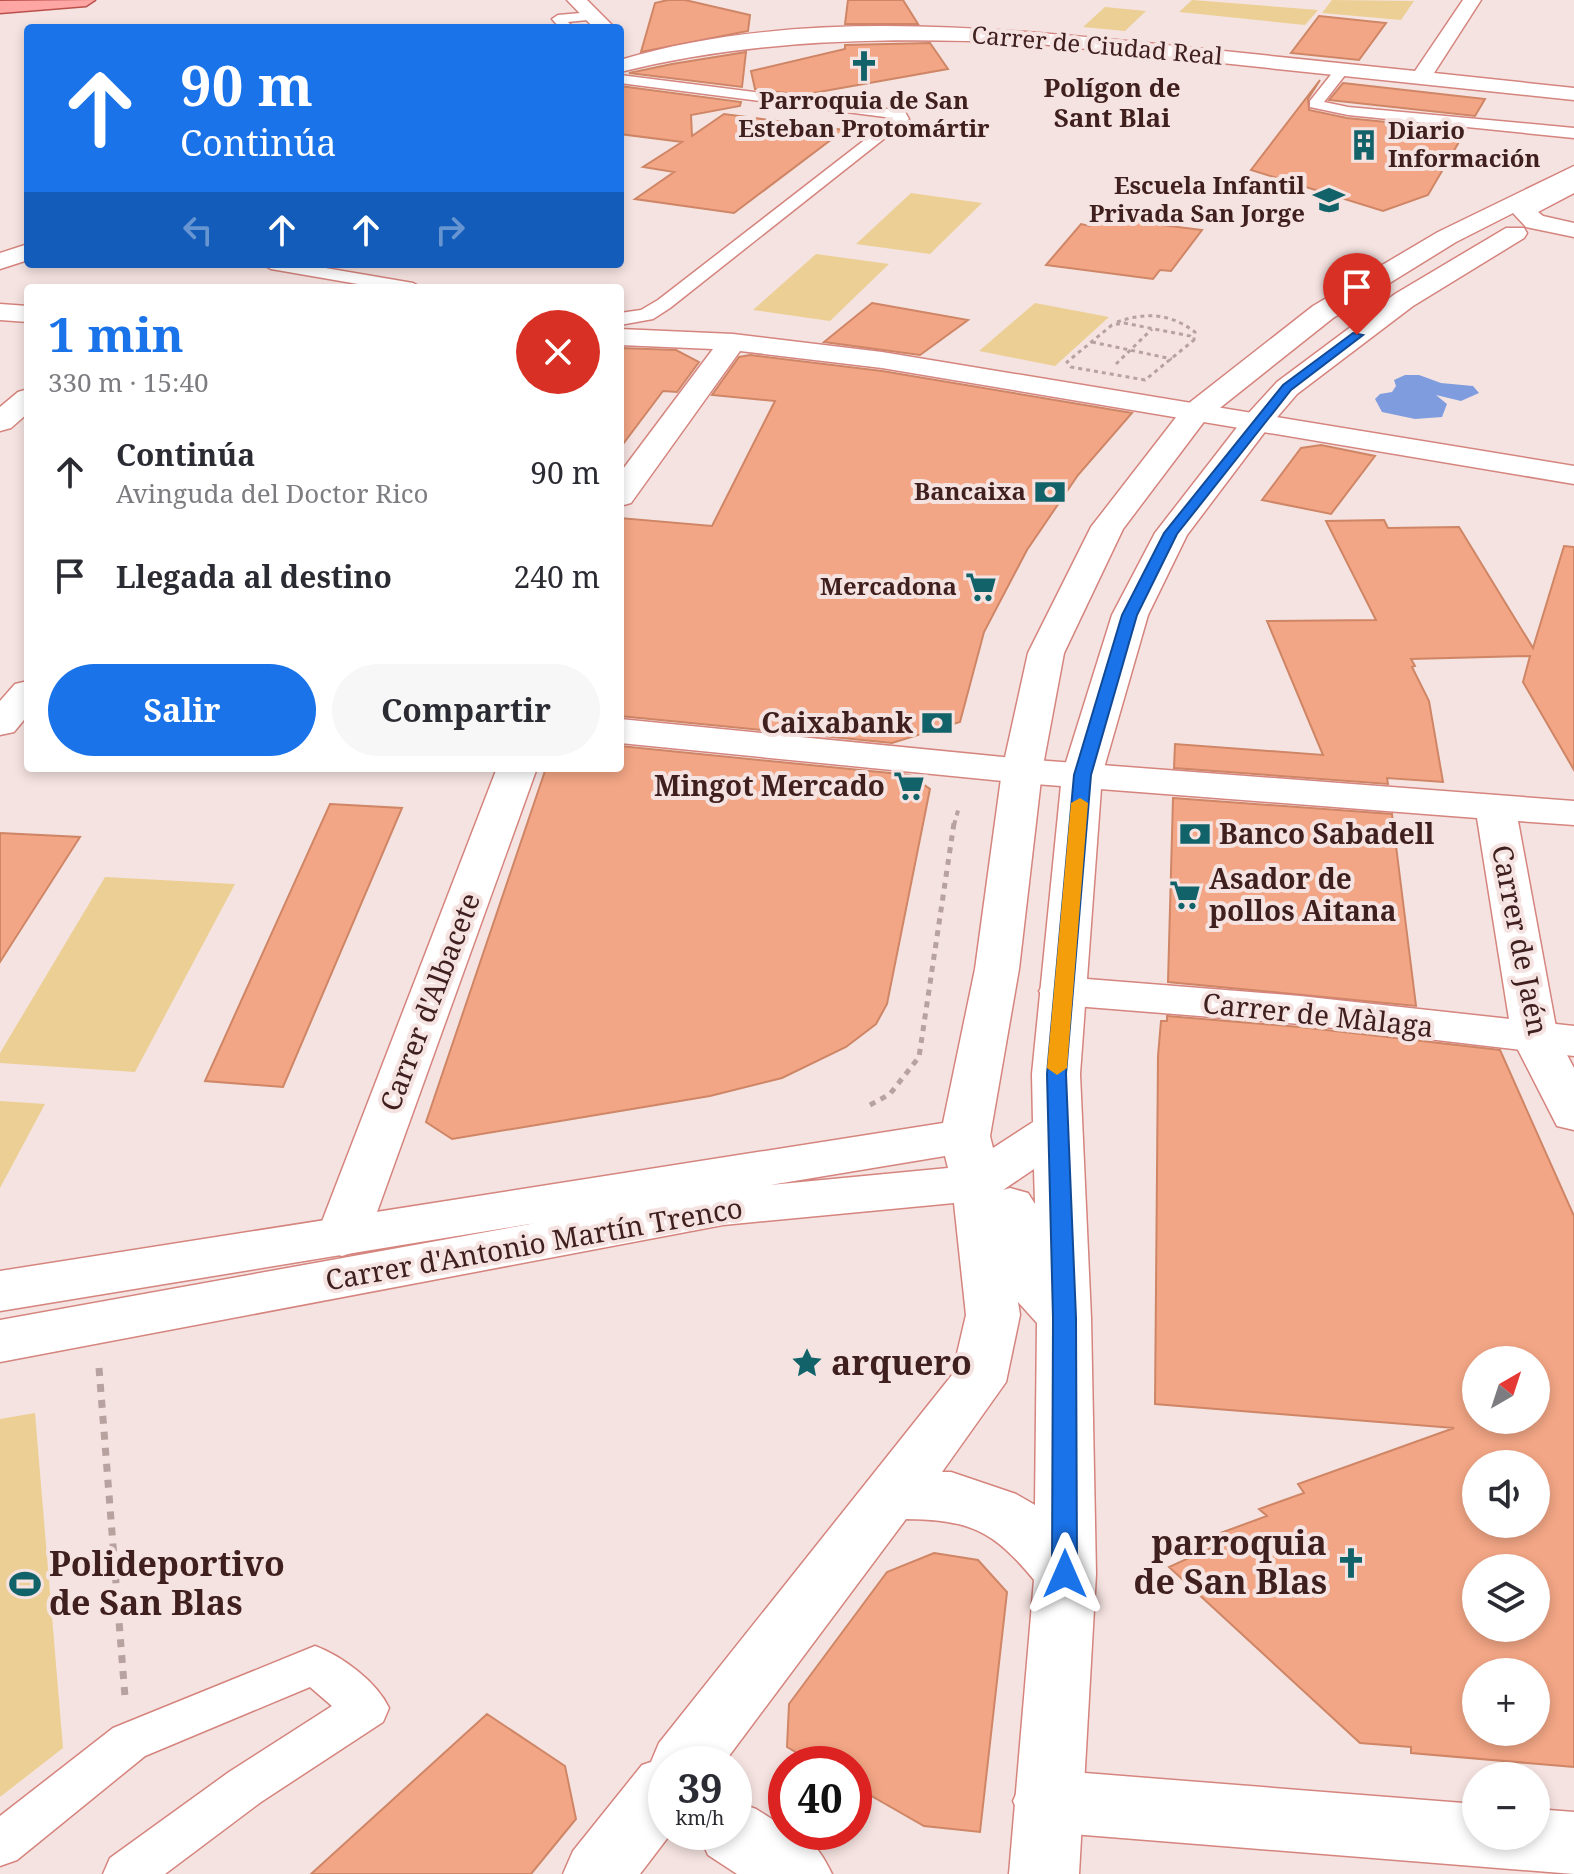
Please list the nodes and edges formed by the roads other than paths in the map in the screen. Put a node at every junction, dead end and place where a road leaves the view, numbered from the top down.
1 (86, 0) edge
2 (576, 0) edge
3 (1472, 0) edge
4 (0, 7) edge
5 (599, 22) edge
6 (563, 24) edge
7 (630, 63) edge
8 (1342, 70) junction
9 (1421, 78) junction
10 (624, 80) edge
11 (1574, 94) edge
12 (1574, 133) edge
13 (1574, 173) edge
14 (1574, 183) edge
15 (1574, 202) edge
16 (1535, 222) junction
17 (1574, 230) edge
18 (24, 253) edge
19 (0, 261) edge
20 (295, 268) edge
21 (389, 284) edge
22 (0, 312) edge
23 (24, 314) edge
24 (624, 318) edge
25 (624, 337) edge
26 (733, 342) junction
27 (24, 401) edge
28 (1195, 413) junction
29 (0, 422) edge
30 (1256, 423) junction
31 (1574, 475) edge
32 (624, 490) edge
33 (0, 677) edge
34 (24, 680) edge
35 (24, 697) edge
36 (0, 724) edge
37 (624, 731) edge
38 (1022, 771) junction
39 (516, 772) edge
40 (1082, 775) junction
41 (1495, 806) junction
42 (1574, 813) edge
43 (1062, 991) junction
44 (1554, 1040) edge
45 (1574, 1114) edge
46 (1056, 1130) junction
47 (982, 1161) junction
48 (342, 1237) junction
49 (0, 1291) edge
50 (1064, 1318) junction
51 (0, 1341) edge
52 (889, 1495) junction
53 (1065, 1574) junction
54 (697, 1746) edge
55 (1047, 1801) junction
56 (648, 1810) edge
57 (1462, 1835) edge
58 (1550, 1842) edge
59 (0, 1844) edge
60 (1574, 1844) edge
61 (752, 1845) edge
62 (127, 1874) edge
63 (598, 1874) edge
64 (797, 1874) edge
65 (1044, 1874) edge

1 - 4 main road
2 - 5 street
3 - 9 street
5 - 6 lane
7 - 8 street, Carrer de Ciudad Real
8 - 9 street, Carrer de Ciudad Real
8 - 12 lane
9 - 11 street, Carrer de Ciudad Real
10 - 24 lane
13 - 28 street
14 - 16 street
15 - 16 street
16 - 17 street
16 - 30 street
18 - 19 street
20 - 21 lane
22 - 23 street
25 - 26 street
26 - 28 street
26 - 32 street
27 - 29 street
28 - 30 street
28 - 38 street
30 - 31 street
30 - 40 street
33 - 34 street
35 - 36 street
37 - 38 street
38 - 40 street
38 - 47 street
39 - 48 street, Carrer d'Albacete
40 - 41 street
40 - 43 street
41 - 42 street
41 - 44 street, Carrer de Jaén
43 - 44 street, Carrer de Màlaga
43 - 46 street
44 - 45 street, Carrer de Jaén
46 - 47 street, Carrer d'Antonio Martín Trenco
46 - 50 street
47 - 48 street, Carrer d'Antonio Martín Trenco
47 - 50 street
47 - 51 street, Carrer d'Antonio Martín Trenco
47 - 52 street
48 - 49 street, Carrer d'Antonio Martín Trenco
50 - 53 street
52 - 53 street
52 - 54 street
53 - 55 street
55 - 57 street
55 - 65 street
56 - 63 street
58 - 60 street
59 - 62 lane
61 - 64 street

